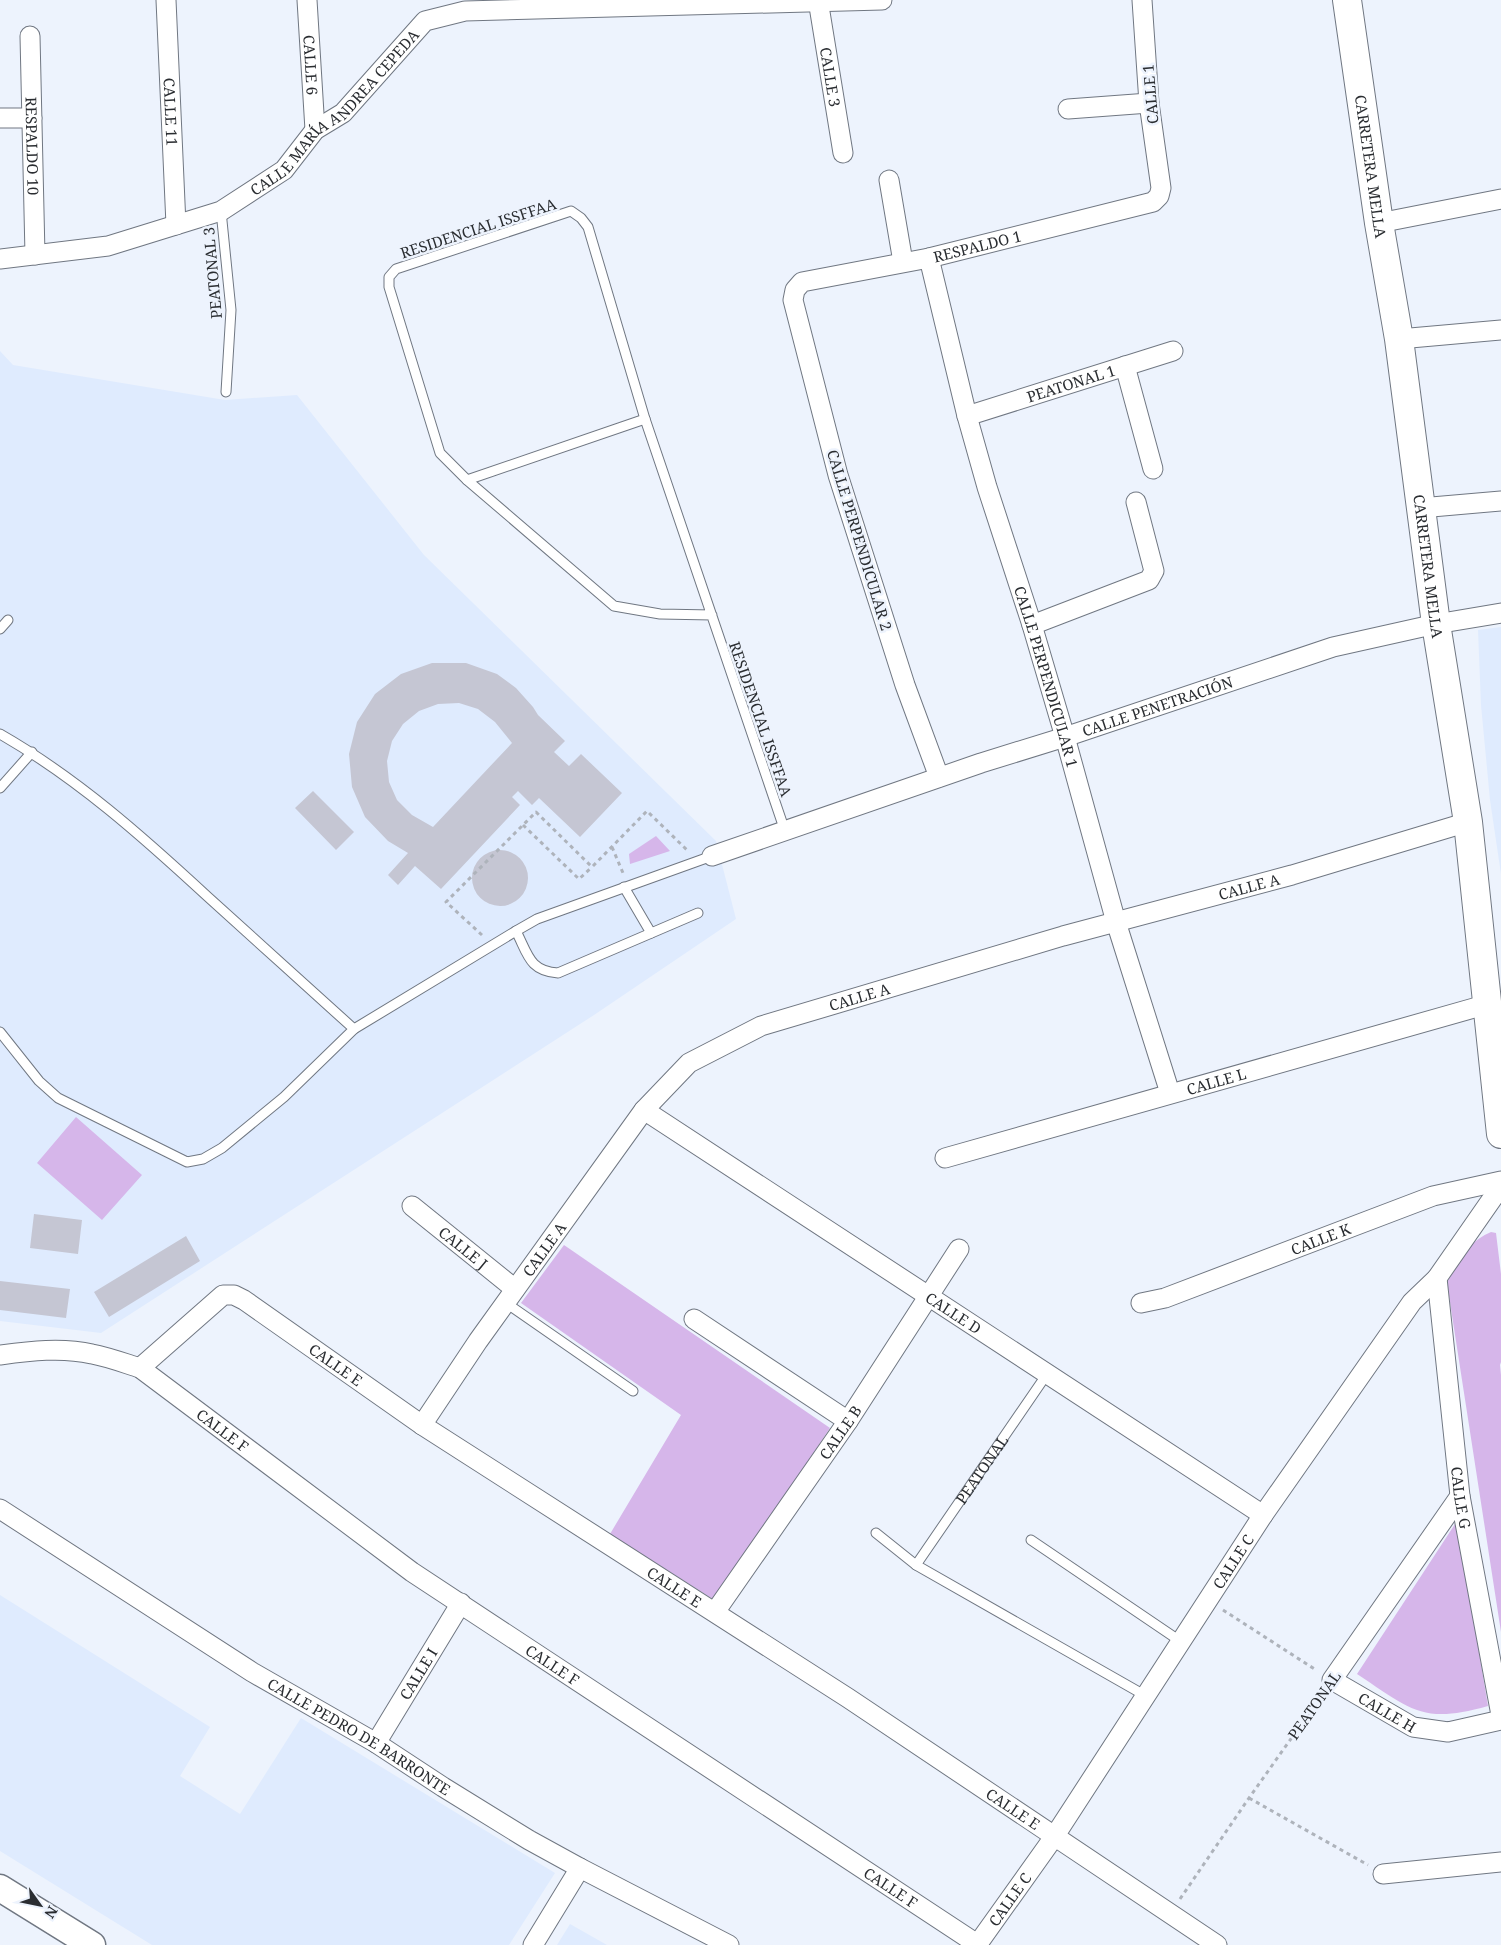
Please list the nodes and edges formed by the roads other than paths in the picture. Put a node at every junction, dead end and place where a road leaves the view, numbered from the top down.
1 (166, 0) edge
2 (307, 0) edge
3 (882, 0) edge
4 (1142, 0) edge
5 (1347, 0) edge
6 (818, 1) edge
7 (642, 3) edge
8 (479, 5) edge
9 (30, 36) dead end
10 (1150, 103) junction
11 (1068, 109) dead end
12 (0, 118) edge
13 (32, 118) junction
14 (315, 130) junction
15 (843, 153) dead end
16 (889, 180) dead end
17 (1161, 188) joint
18 (1501, 199) edge
19 (220, 211) junction
20 (1379, 223) junction
21 (176, 224) junction
22 (35, 254) junction
23 (929, 258) junction
24 (0, 259) edge
25 (903, 262) junction
26 (793, 300) joint
27 (1501, 330) edge
28 (1399, 339) junction
29 (1173, 351) dead end
30 (1125, 366) junction
31 (226, 392) dead end
32 (967, 416) junction
33 (645, 419) junction
34 (1153, 469) dead end
35 (467, 480) junction
36 (1501, 501) edge
37 (1136, 502) dead end
38 (1420, 508) junction
39 (1501, 613) edge
40 (712, 615) junction
41 (8, 620) dead end
42 (1436, 624) junction
43 (1032, 625) junction
44 (0, 629) edge
45 (0, 734) edge
46 (1065, 737) junction
47 (32, 752) junction
48 (939, 777) junction
49 (0, 788) edge
50 (1468, 822) junction
51 (785, 831) junction
52 (704, 858) joint
53 (626, 886) junction
54 (698, 913) dead end
55 (1116, 922) junction
56 (516, 931) junction
57 (651, 933) junction
58 (1488, 1004) junction
59 (354, 1029) junction
60 (0, 1032) edge
61 (1170, 1093) junction
62 (644, 1110) junction
63 (1501, 1134) edge
64 (945, 1158) dead end
65 (1501, 1181) edge
66 (1501, 1186) edge
67 (412, 1206) dead end
68 (959, 1249) dead end
69 (1437, 1278) junction
70 (510, 1296) junction
71 (930, 1297) junction
72 (1141, 1303) dead end
73 (694, 1319) dead end
74 (0, 1355) edge
75 (140, 1368) junction
76 (1047, 1374) junction
77 (633, 1391) dead end
78 (848, 1421) junction
79 (422, 1425) junction
80 (1460, 1496) junction
81 (0, 1509) edge
82 (1263, 1515) junction
83 (876, 1533) dead end
84 (1031, 1540) dead end
85 (916, 1564) junction
86 (461, 1604) junction
87 (715, 1612) junction
88 (1180, 1641) junction
89 (1332, 1680) joint
90 (1146, 1696) junction
91 (1501, 1715) edge
92 (1501, 1720) edge
93 (376, 1743) junction
94 (1054, 1837) junction
95 (1501, 1862) edge
96 (580, 1868) junction
97 (1383, 1874) road end
98 (0, 1888) edge
99 (977, 1944) edge
100 (92, 1945) edge
101 (532, 1945) edge
102 (729, 1945) edge
103 (1217, 1945) edge

1 - 21 street, CALLE 11
2 - 14 street, CALLE 6
3 - 6 street, CALLE MARÍA ANDREA CEPEDA
4 - 10 street, CALLE 1
5 - 20 main road, CARRETERA MELLA
6 - 7 street, CALLE MARÍA ANDREA CEPEDA
6 - 15 street, CALLE 3
7 - 8 street, CALLE MARÍA ANDREA CEPEDA
8 - 14 street, CALLE MARÍA ANDREA CEPEDA
9 - 13 street, RESPALDO 10
10 - 11 street
10 - 17 street, CALLE 1
12 - 13 street
13 - 22 street, RESPALDO 10
14 - 19 street, CALLE MARÍA ANDREA CEPEDA
16 - 25 street
17 - 23 street, RESPALDO 1
18 - 20 street
19 - 21 street, CALLE MARÍA ANDREA CEPEDA
19 - 31 lane, PEATONAL 3
20 - 28 main road, CARRETERA MELLA
21 - 22 street, CALLE MARÍA ANDREA CEPEDA
22 - 24 street, CALLE MARÍA ANDREA CEPEDA
23 - 25 street, RESPALDO 1
23 - 32 street, CALLE PERPENDICULAR 1
25 - 26 street, RESPALDO 1
26 - 48 street, CALLE PERPENDICULAR 2
27 - 28 street
28 - 38 main road, CARRETERA MELLA
29 - 30 street, PEATONAL 1
30 - 32 street, PEATONAL 1
30 - 34 street
32 - 43 street, CALLE PERPENDICULAR 1
33 - 35 lane
33 - 35 lane, RESIDENCIAL ISSFFAA
33 - 40 lane, RESIDENCIAL ISSFFAA
35 - 40 lane, RESIDENCIAL ISSFFAA
36 - 38 street
37 - 43 street
38 - 42 main road, CARRETERA MELLA
39 - 42 street, CALLE PENETRACIÓN
40 - 51 lane, RESIDENCIAL ISSFFAA
41 - 44 lane
42 - 46 street, CALLE PENETRACIÓN
42 - 50 main road, CARRETERA MELLA
43 - 46 street, CALLE PERPENDICULAR 1
45 - 47 lane
46 - 48 street, CALLE PENETRACIÓN
46 - 55 street, CALLE PERPENDICULAR 1
47 - 49 lane
47 - 59 lane
48 - 51 street, CALLE PENETRACIÓN
50 - 55 street, CALLE A
50 - 58 main road, CARRETERA MELLA
51 - 52 street, CALLE PENETRACIÓN
52 - 53 lane
53 - 56 lane
53 - 57 lane
54 - 57 lane
55 - 61 street, CALLE PERPENDICULAR 1
55 - 62 street, CALLE A
56 - 57 lane
56 - 59 lane
58 - 61 street, CALLE L
58 - 63 main road, CARRETERA MELLA
59 - 60 lane
61 - 64 street, CALLE L
62 - 70 street, CALLE A
62 - 71 street, CALLE D
65 - 72 street, CALLE K
66 - 69 street, CALLE C
67 - 70 street, CALLE J
68 - 71 street, CALLE B
69 - 80 street, CALLE G
69 - 82 street, CALLE C
70 - 77 lane
70 - 79 street, CALLE A
71 - 76 street, CALLE D
71 - 78 street, CALLE B
73 - 78 street
74 - 75 street
75 - 79 street, CALLE E
75 - 86 street, CALLE F
76 - 82 street, CALLE D
76 - 85 lane, PEATONAL
78 - 87 street, CALLE B
79 - 87 street, CALLE E
80 - 89 street, PEATONAL
80 - 91 street, CALLE G
81 - 93 street, CALLE PEDRO DE BARRONTE
82 - 88 street, CALLE C
83 - 85 lane
84 - 88 lane
85 - 90 lane
86 - 93 street, CALLE I
86 - 99 street, CALLE F
87 - 94 street, CALLE E
88 - 90 street, CALLE C
89 - 92 street, CALLE H
90 - 94 street, CALLE C
93 - 96 street, CALLE PEDRO DE BARRONTE
94 - 99 street, CALLE C
94 - 103 street, CALLE E
95 - 97 street
96 - 101 street
96 - 102 street, CALLE PEDRO DE BARRONTE
98 - 100 main road

